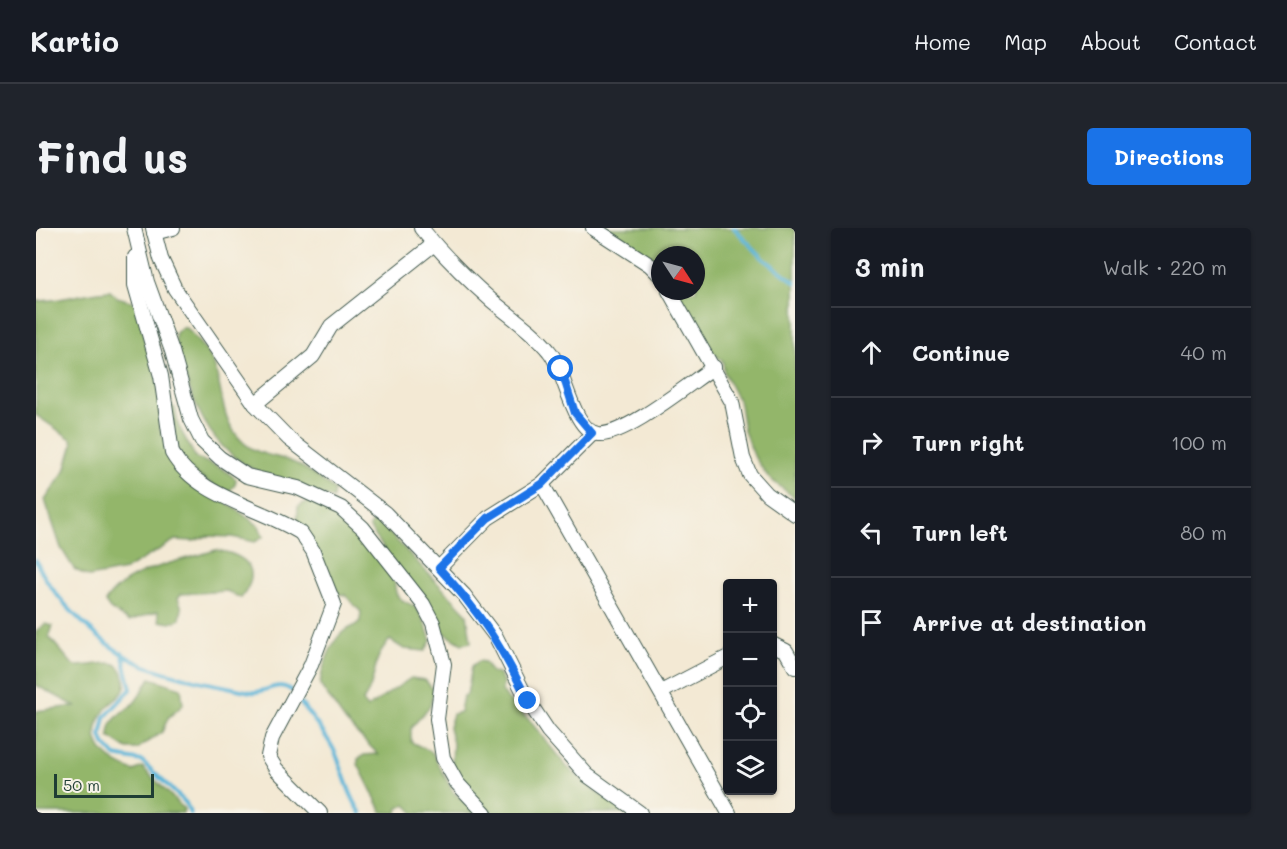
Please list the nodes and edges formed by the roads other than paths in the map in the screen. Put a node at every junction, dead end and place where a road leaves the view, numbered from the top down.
1 (173, 228) edge
2 (421, 228) edge
3 (593, 228) edge
4 (154, 230) edge
5 (135, 234) edge
6 (434, 244) junction
7 (651, 266) edge
8 (674, 300) edge
9 (714, 367) junction
10 (255, 404) junction
11 (592, 433) junction
12 (542, 484) junction
13 (795, 514) edge
14 (439, 568) junction
15 (777, 646) edge
16 (723, 660) edge
17 (795, 667) edge
18 (661, 692) junction
19 (320, 813) edge
20 (485, 813) edge
21 (640, 813) edge
22 (729, 813) edge

1 - 4 street
2 - 6 street
3 - 7 street
4 - 10 street
5 - 19 street
5 - 20 street
6 - 10 street
6 - 11 street
8 - 9 street
9 - 11 street
9 - 13 street
10 - 14 street
11 - 12 street
12 - 14 street
12 - 18 street
14 - 21 street
15 - 17 street
16 - 18 street
18 - 22 street

